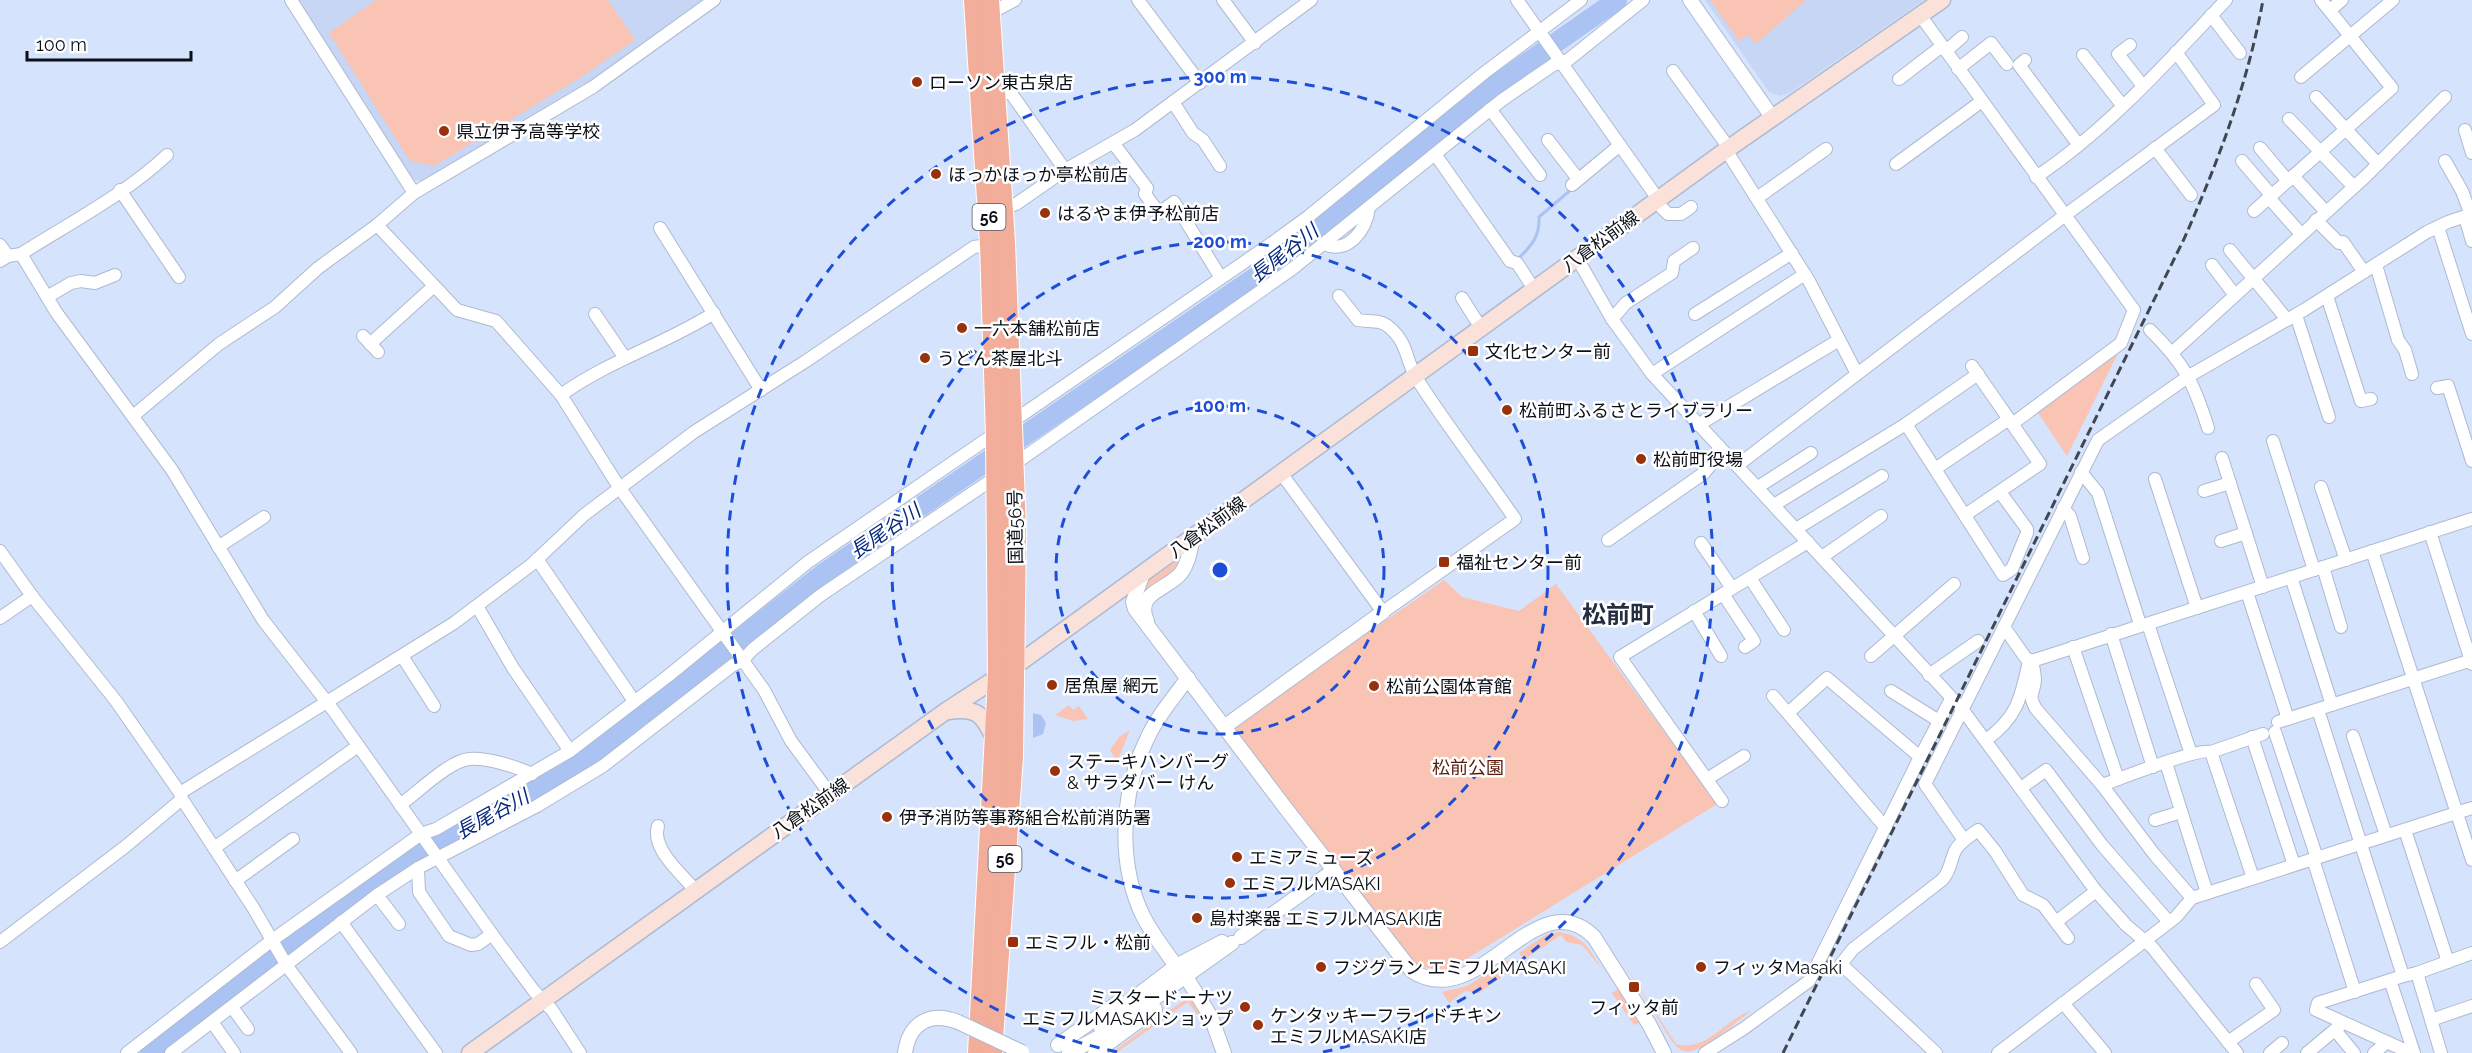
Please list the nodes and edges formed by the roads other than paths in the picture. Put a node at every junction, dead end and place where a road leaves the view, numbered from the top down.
1 (291, 0) edge
2 (714, 0) edge
3 (1015, 0) edge
4 (1138, 0) edge
5 (1223, 0) edge
6 (1311, 0) edge
7 (1517, 0) edge
8 (1581, 0) edge
9 (1643, 0) edge
10 (1690, 0) edge
11 (1942, 0) edge
12 (2226, 0) edge
13 (2343, 0) edge
14 (2393, 0) edge
15 (2325, 5) edge
16 (982, 8) edge
17 (1920, 15) junction
18 (2211, 15) junction
19 (1542, 35) junction
20 (2350, 36) junction
21 (1962, 37) dead end
22 (1255, 43) junction
23 (2130, 45) dead end
24 (1944, 49) junction
25 (2176, 52) junction
26 (2240, 53) dead end
27 (2083, 55) dead end
28 (2025, 60) dead end
29 (1560, 61) junction
30 (2007, 64) dead end
31 (1958, 69) junction
32 (1673, 71) dead end
33 (2301, 77) dead end
34 (1899, 79) dead end
35 (1200, 83) junction
36 (2143, 86) junction
37 (997, 93) junction
38 (2316, 97) dead end
39 (2445, 97) dead end
40 (1982, 101) junction
41 (1173, 102) junction
42 (2122, 105) junction
43 (1490, 110) junction
44 (1772, 117) junction
45 (2289, 119) dead end
46 (2346, 129) junction
47 (2465, 130) dead end
48 (1548, 140) dead end
49 (1114, 144) junction
50 (2078, 144) junction
51 (1620, 145) junction
52 (2155, 148) junction
53 (2260, 148) dead end
54 (1727, 149) junction
55 (1826, 149) dead end
56 (2321, 152) junction
57 (2472, 153) edge
58 (1435, 154) junction
59 (167, 155) dead end
60 (2242, 161) dead end
61 (2445, 161) dead end
62 (1896, 164) dead end
63 (2378, 164) junction
64 (1220, 166) dead end
65 (1065, 170) junction
66 (1540, 176) dead end
67 (2036, 177) junction
68 (2290, 179) junction
69 (2354, 187) junction
70 (120, 190) junction
71 (414, 193) junction
72 (2191, 195) dead end
73 (2270, 196) junction
74 (1757, 198) junction
75 (1657, 200) junction
76 (1691, 207) dead end
77 (1003, 208) junction
78 (2254, 211) dead end
79 (2469, 215) edge
80 (2064, 216) junction
81 (2321, 216) junction
82 (377, 225) junction
83 (2438, 227) junction
84 (660, 228) dead end
85 (2301, 234) junction
86 (2472, 241) edge
87 (997, 244) junction
88 (0, 245) edge
89 (1693, 248) dead end
90 (2230, 250) dead end
91 (1792, 253) junction
92 (10, 257) edge
93 (1577, 258) junction
94 (2212, 265) dead end
95 (2376, 265) junction
96 (2364, 273) junction
97 (1805, 274) junction
98 (115, 275) dead end
99 (179, 277) dead end
100 (1221, 278) junction
101 (2252, 278) junction
102 (434, 286) junction
103 (1534, 289) junction
104 (2234, 294) junction
105 (1340, 296) dead end
106 (2327, 296) junction
107 (46, 297) junction
108 (1462, 298) dead end
109 (714, 313) junction
110 (595, 314) dead end
111 (1695, 314) dead end
112 (2292, 318) junction
113 (1612, 319) junction
114 (1481, 327) junction
115 (2150, 330) dead end
116 (2472, 334) edge
117 (1839, 340) junction
118 (370, 344) dead end
119 (2172, 352) junction
120 (625, 358) junction
121 (1652, 374) junction
122 (1857, 374) junction
123 (2412, 374) dead end
124 (1415, 376) junction
125 (2189, 376) junction
126 (2437, 388) dead end
127 (761, 390) junction
128 (561, 395) junction
129 (2371, 399) dead end
130 (133, 416) junction
131 (2329, 417) dead end
132 (2011, 421) junction
133 (1906, 424) junction
134 (1698, 425) junction
135 (1004, 428) junction
136 (2208, 428) dead end
137 (2273, 441) dead end
138 (1718, 445) junction
139 (1811, 453) dead end
140 (2222, 458) dead end
141 (2472, 461) edge
142 (1738, 465) junction
143 (1005, 468) junction
144 (1935, 469) junction
145 (2081, 472) junction
146 (1281, 473) junction
147 (1882, 476) dead end
148 (2155, 479) dead end
149 (2230, 483) junction
150 (619, 487) junction
151 (1758, 487) junction
152 (2322, 487) dead end
153 (2204, 491) dead end
154 (2000, 492) junction
155 (1774, 504) junction
156 (2063, 508) junction
157 (1965, 515) junction
158 (1881, 516) dead end
159 (264, 517) dead end
160 (2472, 519) edge
161 (1796, 529) junction
162 (2430, 532) junction
163 (2246, 533) junction
164 (1194, 537) junction
165 (1608, 540) dead end
166 (2221, 541) dead end
167 (1808, 542) junction
168 (1701, 543) dead end
169 (218, 547) junction
170 (0, 551) edge
171 (2372, 551) junction
172 (1822, 557) junction
173 (2083, 558) dead end
174 (537, 559) junction
175 (2346, 560) junction
176 (2319, 568) junction
177 (1143, 573) junction
178 (2291, 577) junction
179 (1750, 578) junction
180 (1954, 585) dead end
181 (2263, 586) junction
182 (1728, 591) junction
183 (2247, 592) junction
184 (32, 596) junction
185 (477, 606) junction
186 (2197, 608) junction
187 (1694, 611) junction
188 (1383, 612) junction
189 (0, 618) edge
190 (2144, 624) junction
191 (1149, 625) junction
192 (2004, 627) junction
193 (2341, 627) dead end
194 (1784, 630) dead end
195 (722, 634) junction
196 (2111, 634) junction
197 (1894, 636) junction
198 (1978, 641) dead end
199 (1745, 647) dead end
200 (2073, 647) junction
201 (402, 656) junction
202 (1721, 656) dead end
203 (1871, 656) dead end
204 (741, 659) junction
205 (2030, 660) junction
206 (2472, 661) edge
207 (1015, 666) junction
208 (1929, 675) junction
209 (998, 678) junction
210 (1188, 678) junction
211 (2413, 679) junction
212 (1892, 691) dead end
213 (1773, 696) dead end
214 (1951, 699) junction
215 (634, 701) junction
216 (326, 702) junction
217 (2332, 705) junction
218 (434, 706) dead end
219 (1962, 709) junction
220 (946, 711) junction
221 (1788, 713) junction
222 (2320, 716) dead end
223 (1939, 721) junction
224 (1224, 726) junction
225 (2271, 729) junction
226 (2353, 736) dead end
227 (995, 740) junction
228 (1986, 740) junction
229 (358, 746) junction
230 (570, 751) junction
231 (2211, 752) junction
232 (2191, 754) junction
233 (1744, 756) dead end
234 (1920, 757) junction
235 (2166, 763) junction
236 (2153, 767) junction
237 (532, 774) junction
238 (1707, 779) junction
239 (2118, 779) junction
240 (2102, 785) junction
241 (2021, 788) junction
242 (830, 794) junction
243 (181, 796) junction
244 (1722, 801) dead end
245 (400, 805) junction
246 (2472, 808) edge
247 (2181, 812) junction
248 (2457, 813) junction
249 (2155, 820) dead end
250 (658, 826) dead end
251 (1886, 828) junction
252 (2405, 830) junction
253 (422, 836) junction
254 (2386, 836) junction
255 (293, 839) dead end
256 (1964, 840) junction
257 (2360, 844) junction
258 (214, 848) junction
259 (438, 857) junction
260 (2315, 858) junction
261 (2472, 860) edge
262 (2294, 865) junction
263 (418, 868) junction
264 (1332, 868) junction
265 (2253, 878) junction
266 (235, 881) junction
267 (695, 890) junction
268 (2096, 891) junction
269 (2207, 893) junction
270 (377, 895) junction
271 (2192, 898) junction
272 (340, 922) junction
273 (2056, 922) junction
274 (2169, 922) junction
275 (399, 924) dead end
276 (492, 934) junction
277 (2068, 938) dead end
278 (2144, 941) junction
279 (0, 942) edge
280 (272, 942) junction
281 (2472, 953) edge
282 (2448, 962) junction
283 (286, 964) junction
284 (1181, 971) junction
285 (2417, 973) junction
286 (2403, 976) junction
287 (2390, 980) junction
288 (1164, 983) junction
289 (2256, 984) dead end
290 (2355, 992) junction
291 (543, 1000) junction
292 (2063, 1003) junction
293 (2472, 1006) edge
294 (232, 1007) junction
295 (2431, 1020) junction
296 (212, 1022) junction
297 (1109, 1022) junction
298 (1649, 1024) junction
299 (2339, 1027) junction
300 (248, 1029) dead end
301 (1743, 1029) junction
302 (2228, 1042) junction
303 (2387, 1042) junction
304 (2282, 1043) dead end
305 (1093, 1047) edge
306 (1064, 1049) edge
307 (1022, 1052) edge
308 (127, 1053) edge
309 (171, 1053) edge
310 (234, 1053) edge
311 (351, 1053) edge
312 (436, 1053) edge
313 (470, 1053) edge
314 (580, 1053) edge
315 (905, 1053) edge
316 (978, 1053) edge
317 (992, 1053) edge
318 (1026, 1053) edge
319 (1224, 1053) edge
320 (1664, 1053) edge
321 (1673, 1053) edge
322 (1705, 1053) edge
323 (1720, 1053) edge
324 (1936, 1053) edge
325 (1998, 1053) edge
326 (2105, 1053) edge
327 (2236, 1053) edge
328 (2270, 1053) edge
329 (2307, 1053) edge
330 (2354, 1053) edge
331 (2374, 1053) edge
332 (2412, 1053) edge
333 (2440, 1053) edge

1 - 71 street
2 - 71 street
3 - 16 street
4 - 35 street
5 - 22 street
6 - 22 street
7 - 19 street
8 - 19 street
9 - 29 street
10 - 44 street
11 - 17 main road, 八倉松前線
12 - 18 street
13 - 15 street
14 - 20 street
15 - 20 street
16 - 37 highway, 国道56号 / 56
16 - 87 highway, 国道56号 / 56
17 - 24 street
17 - 44 main road, 八倉松前線
18 - 25 street
18 - 26 street
19 - 29 street
19 - 100 street
20 - 33 street
20 - 46 street
21 - 24 street
22 - 35 street
23 - 36 street
24 - 31 street
24 - 34 street
25 - 36 street
25 - 52 street
27 - 42 street
28 - 50 street
29 - 43 street
29 - 51 street
30 - 31 street
31 - 40 street
32 - 54 street
35 - 41 street
36 - 42 street
37 - 65 street
37 - 77 highway, 国道56号 / 56
38 - 46 street
39 - 63 street
40 - 62 street
40 - 67 street
41 - 49 street
41 - 64 street
42 - 50 street
43 - 58 street
43 - 66 street
44 - 54 main road, 八倉松前線
45 - 56 street
46 - 56 street
46 - 63 street
47 - 57 street
48 - 51 street
49 - 65 street
49 - 100 street
50 - 67 street
51 - 75 street
52 - 72 street
52 - 80 street
53 - 68 street
54 - 74 street
54 - 75 main road, 八倉松前線
55 - 74 street
56 - 68 street
56 - 69 street
58 - 103 street
58 - 143 street
59 - 70 street
60 - 73 street
61 - 79 street
63 - 69 street
65 - 77 street
67 - 80 street
68 - 73 street
68 - 81 street
69 - 81 street
70 - 92 street
70 - 99 street
71 - 82 street
73 - 78 street
73 - 85 street
74 - 91 street
75 - 76 street
75 - 93 main road, 八倉松前線
77 - 87 highway, 国道56号 / 56
79 - 83 street
79 - 86 street
80 - 122 street
80 - 132 street
81 - 85 street
81 - 96 street
82 - 102 street
82 - 130 street
83 - 95 street
83 - 116 street
84 - 109 street
85 - 101 street
87 - 127 street
87 - 135 highway, 国道56号 / 56
88 - 92 street
89 - 113 street
90 - 101 street
91 - 97 street
91 - 111 street
92 - 107 street
93 - 103 main road, 八倉松前線
93 - 113 street
94 - 104 street
95 - 96 street
95 - 123 street
96 - 106 street
97 - 117 street
97 - 121 street
98 - 107 street
100 - 135 street
101 - 104 street
101 - 112 street
102 - 118 street
102 - 128 street
103 - 114 main road, 八倉松前線
104 - 119 street
105 - 124 street
106 - 112 street
106 - 129 street
107 - 130 street
108 - 114 street
109 - 120 street
109 - 127 street
110 - 120 street
112 - 125 street
112 - 131 street
113 - 121 street
114 - 124 main road, 八倉松前線
115 - 119 street
117 - 122 street
117 - 134 street
119 - 125 street
120 - 128 street
121 - 134 street
122 - 142 street
124 - 146 main road, 八倉松前線
124 - 188 street
125 - 136 street
125 - 145 street
126 - 141 street
127 - 150 street
128 - 150 street
130 - 169 street
132 - 133 street
132 - 144 street
132 - 154 street
133 - 144 street
133 - 155 street
134 - 138 street
135 - 143 highway, 国道56号 / 56
135 - 195 street
137 - 176 street
138 - 142 street
138 - 165 street
139 - 151 street
140 - 149 street
142 - 151 street
143 - 204 street
143 - 207 highway, 国道56号 / 56
143 - 209 highway, 国道56号 / 56
144 - 157 street
145 - 156 street
145 - 190 street
146 - 164 main road, 八倉松前線
146 - 188 street
147 - 161 street
148 - 186 street
149 - 153 street
149 - 163 street
150 - 174 street
150 - 195 street
151 - 155 street
152 - 175 street
154 - 157 street
154 - 157 street
155 - 161 street
156 - 173 street
156 - 192 street
158 - 172 street
159 - 169 street
160 - 162 street
161 - 167 street
162 - 171 street
162 - 206 street
163 - 166 street
163 - 181 street
164 - 177 main road, 八倉松前線
164 - 191 street
167 - 172 street
167 - 179 street
168 - 182 street
169 - 216 street
170 - 184 street
171 - 175 street
171 - 211 street
172 - 197 street
174 - 185 street
174 - 215 street
175 - 176 street
176 - 178 street
176 - 193 street
177 - 191 street
177 - 207 main road, 八倉松前線
178 - 181 street
178 - 217 street
179 - 182 street
179 - 194 street
180 - 197 street
181 - 183 street
182 - 187 street
182 - 199 street
183 - 186 street
183 - 225 street
184 - 189 street
184 - 243 street
185 - 201 street
185 - 230 street
186 - 190 street
187 - 202 street
187 - 238 street
188 - 224 street
190 - 196 street
190 - 232 street
191 - 210 street
192 - 205 street
192 - 219 street
195 - 204 street
195 - 215 street
196 - 200 street
196 - 236 street
197 - 203 street
197 - 208 street
198 - 208 street
200 - 205 street
200 - 239 street
201 - 216 street
201 - 218 street
204 - 242 street
204 - 259 street
205 - 228 street
205 - 240 street
206 - 211 street
207 - 209 main road, 八倉松前線
207 - 317 highway, 国道56号 / 56
208 - 214 street
209 - 220 main road, 八倉松前線
209 - 227 highway, 国道56号 / 56
210 - 224 street
210 - 284 street
211 - 217 street
211 - 248 street
212 - 223 street
213 - 221 street
214 - 219 street
214 - 223 street
215 - 230 street
216 - 229 street
216 - 243 street
217 - 225 street
219 - 228 street
219 - 256 street
220 - 227 main road
220 - 242 main road, 八倉松前線
221 - 234 street
221 - 251 street
222 - 257 street
223 - 234 street
224 - 264 street
225 - 231 street
225 - 260 street
225 - 262 street
226 - 254 street
227 - 316 highway, 国道56号 / 56
228 - 241 street
229 - 245 street
229 - 258 street
230 - 237 street
231 - 232 street
231 - 265 street
232 - 235 street
233 - 238 street
234 - 251 street
235 - 236 street
235 - 247 street
236 - 239 street
237 - 245 street
237 - 253 street
238 - 244 street
239 - 240 street
240 - 271 street
241 - 268 street
241 - 274 street
242 - 267 main road, 八倉松前線
243 - 258 street
243 - 279 street
245 - 253 street
246 - 248 street
247 - 249 street
247 - 269 street
248 - 252 street
248 - 261 street
250 - 267 street
251 - 301 street
252 - 254 street
252 - 282 street
253 - 259 street
253 - 280 street
254 - 257 street
255 - 266 street
256 - 273 street
256 - 324 street
257 - 260 street
257 - 286 street
258 - 266 street
259 - 263 street
259 - 276 street
260 - 262 street
260 - 290 street
262 - 265 street
263 - 270 street
263 - 276 street
264 - 284 street
264 - 298 street
265 - 269 street
266 - 280 street
267 - 291 main road, 八倉松前線
268 - 273 street
268 - 278 street
269 - 271 street
270 - 272 street
270 - 275 street
271 - 274 street
272 - 283 street
272 - 312 street
273 - 277 street
274 - 278 street
276 - 291 street
278 - 292 street
278 - 302 street
280 - 283 street
280 - 308 street
281 - 282 street
282 - 285 street
283 - 294 street
283 - 311 street
284 - 288 street
284 - 297 street
284 - 319 street
285 - 286 street
285 - 295 street
286 - 287 street
287 - 290 street
287 - 332 street
288 - 297 street
288 - 305 street
288 - 306 street
289 - 302 street
290 - 299 street
291 - 313 main road, 八倉松前線
291 - 314 street
292 - 325 street
292 - 326 street
293 - 295 street
294 - 296 street
294 - 300 street
295 - 333 street
296 - 309 street
296 - 310 street
297 - 305 street
298 - 320 street
298 - 321 street
299 - 303 street
299 - 329 street
299 - 330 street
301 - 322 street
301 - 323 street
302 - 327 street
303 - 331 street
303 - 332 street
304 - 328 street
305 - 306 street
307 - 315 street, bridge
307 - 318 street

